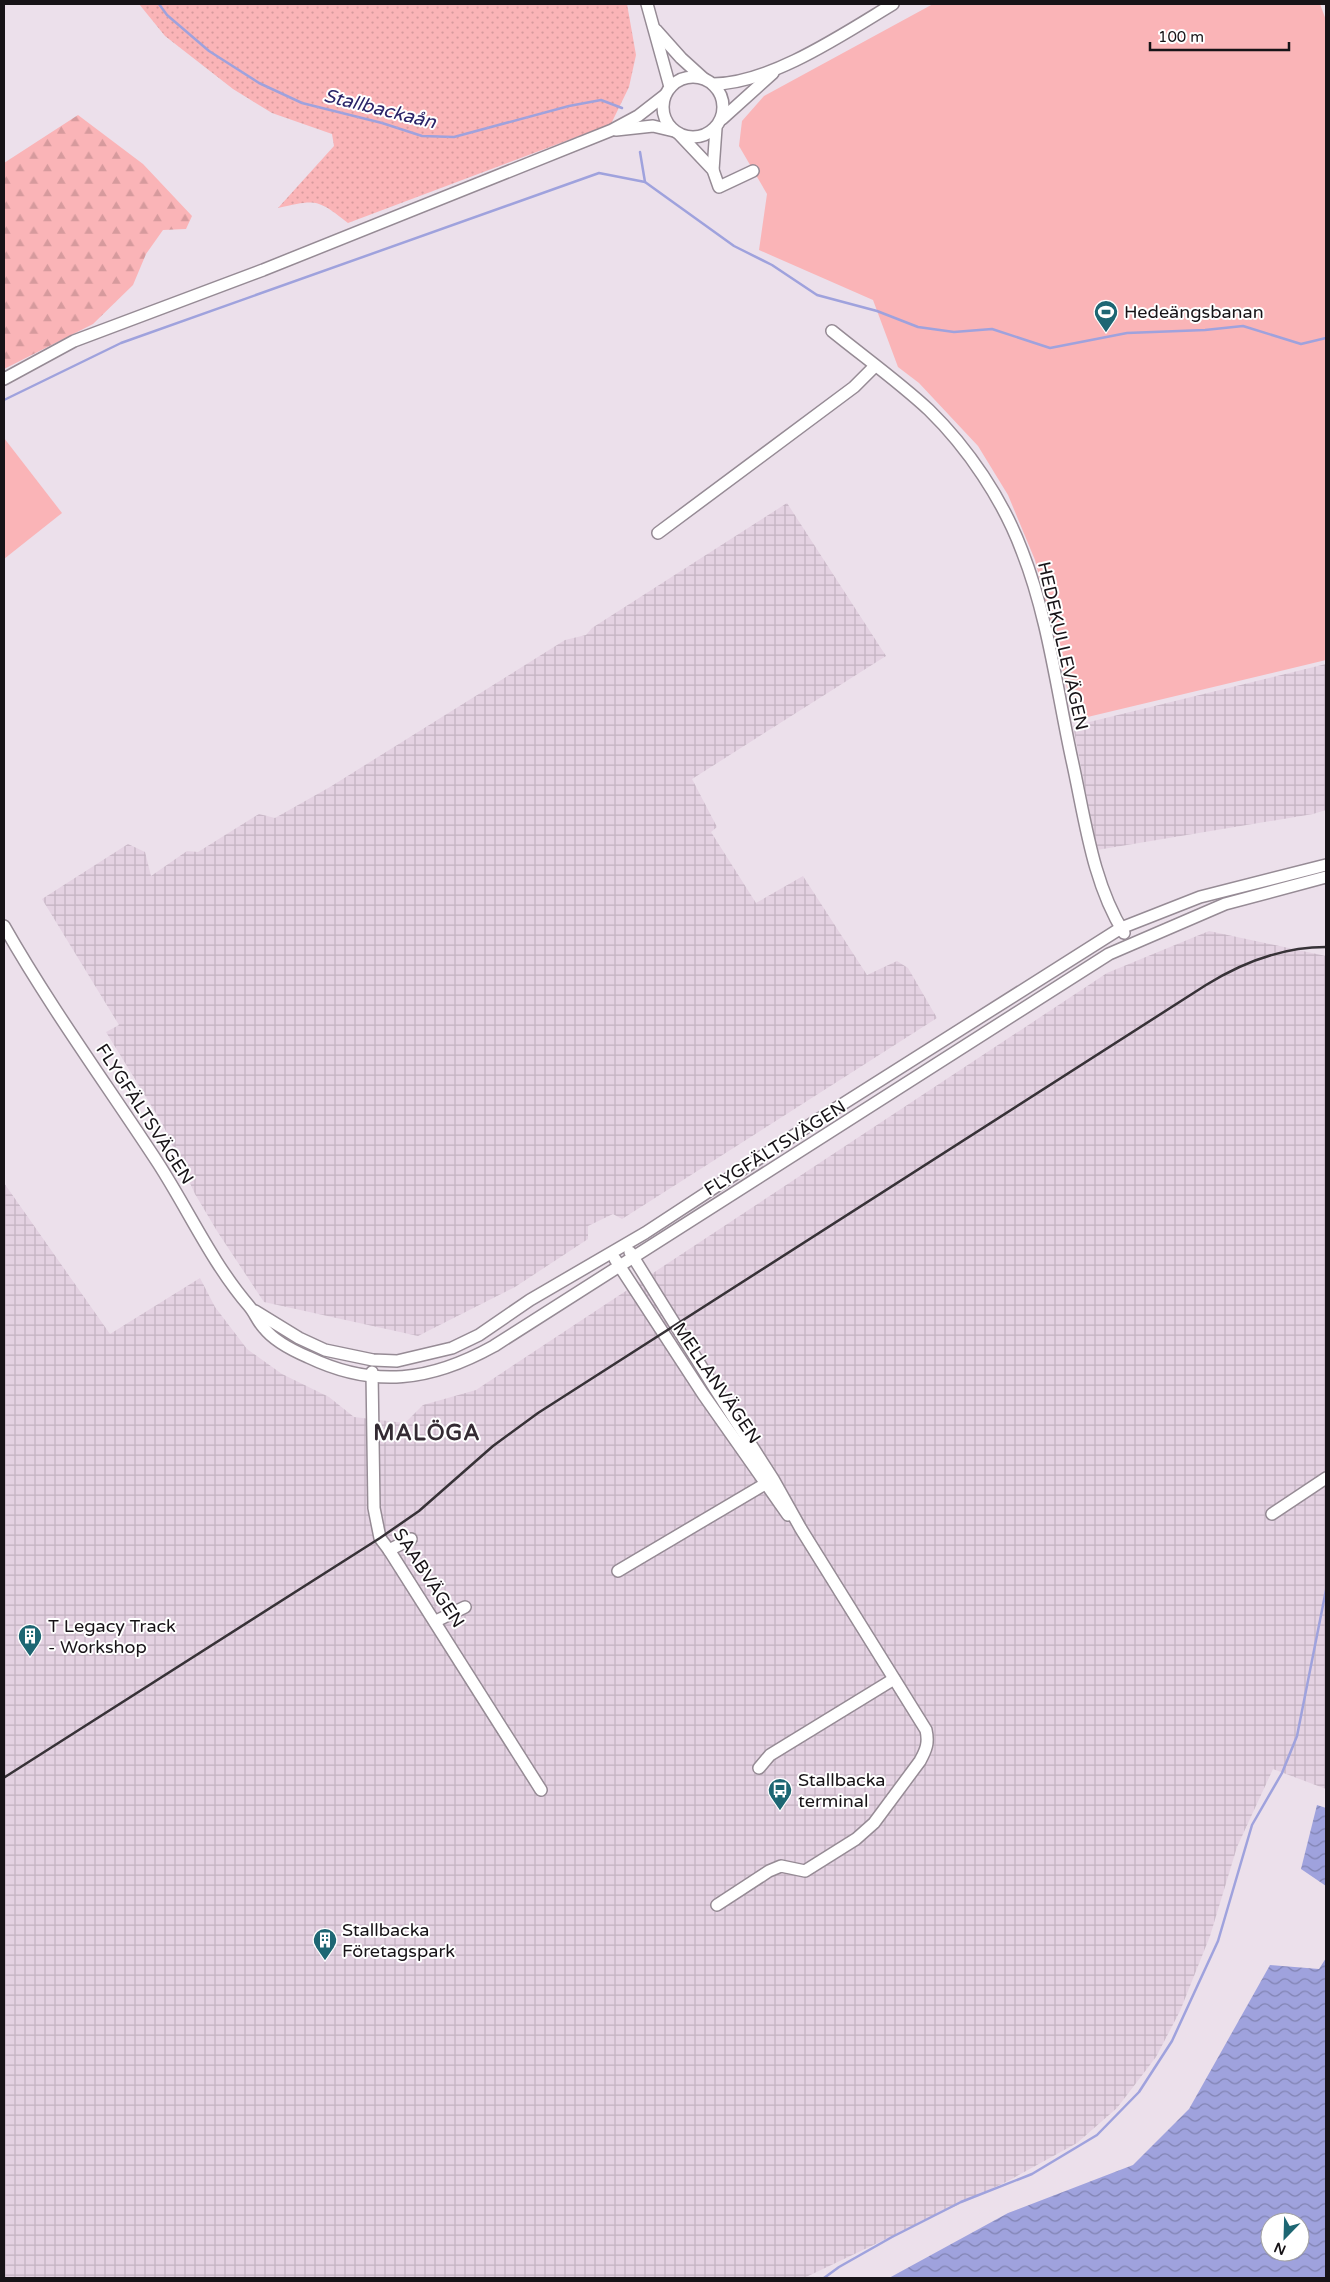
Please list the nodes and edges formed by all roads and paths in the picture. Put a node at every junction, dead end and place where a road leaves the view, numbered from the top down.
1 (647, 4) edge
2 (894, 4) edge
3 (656, 30) junction
4 (780, 66) junction
5 (709, 82) junction
6 (668, 91) junction
7 (719, 123) junction
8 (612, 130) junction
9 (676, 133) junction
10 (712, 170) junction
11 (754, 171) dead end
12 (832, 331) dead end
13 (875, 366) junction
14 (4, 379) edge
15 (658, 533) dead end
16 (1326, 865) edge
17 (1326, 877) edge
18 (4, 926) edge
19 (1121, 928) junction
20 (7, 935) edge
21 (1131, 943) junction
22 (626, 1244) junction
23 (611, 1253) junction
24 (633, 1258) junction
25 (619, 1266) junction
26 (250, 1307) junction
27 (372, 1360) junction
28 (372, 1377) junction
29 (1326, 1478) edge
30 (769, 1481) junction
31 (1272, 1514) dead end
32 (411, 1539) dead end
33 (389, 1550) junction
34 (618, 1571) dead end
35 (465, 1606) dead end
36 (436, 1621) junction
37 (894, 1679) junction
38 (759, 1768) dead end
39 (541, 1790) dead end
40 (717, 1905) dead end

1 - 3 street
2 - 4 street
3 - 5 street
3 - 6 street
4 - 5 street
4 - 7 street
5 - 6 street
5 - 7 street
6 - 8 street
6 - 9 street
7 - 9 street
7 - 10 street
8 - 9 street
8 - 14 street
9 - 10 street
10 - 11 street
12 - 13 street, HEDEKULLEVÄGEN
13 - 15 street
13 - 19 street, HEDEKULLEVÄGEN
16 - 19 street, FLYGFÄLTSVÄGEN
17 - 21 street, FLYGFÄLTSVÄGEN
18 - 20 street, FLYGFÄLTSVÄGEN
19 - 21 street, HEDEKULLEVÄGEN
19 - 22 street, FLYGFÄLTSVÄGEN
20 - 26 street, FLYGFÄLTSVÄGEN
21 - 24 street, FLYGFÄLTSVÄGEN
22 - 23 street, FLYGFÄLTSVÄGEN
22 - 24 street, MELLANVÄGEN
23 - 25 street, MELLANVÄGEN
23 - 27 street, FLYGFÄLTSVÄGEN
24 - 25 street, FLYGFÄLTSVÄGEN
24 - 30 street, MELLANVÄGEN
25 - 28 street, FLYGFÄLTSVÄGEN
25 - 30 street, MELLANVÄGEN
26 - 27 street, FLYGFÄLTSVÄGEN
26 - 28 street, FLYGFÄLTSVÄGEN
27 - 28 street, SAABVÄGEN
28 - 33 street, SAABVÄGEN
29 - 31 street
30 - 34 street
30 - 37 street, MELLANVÄGEN
32 - 33 street
33 - 36 street, SAABVÄGEN
35 - 36 street
36 - 39 street, SAABVÄGEN
37 - 38 street
37 - 40 street, MELLANVÄGEN

